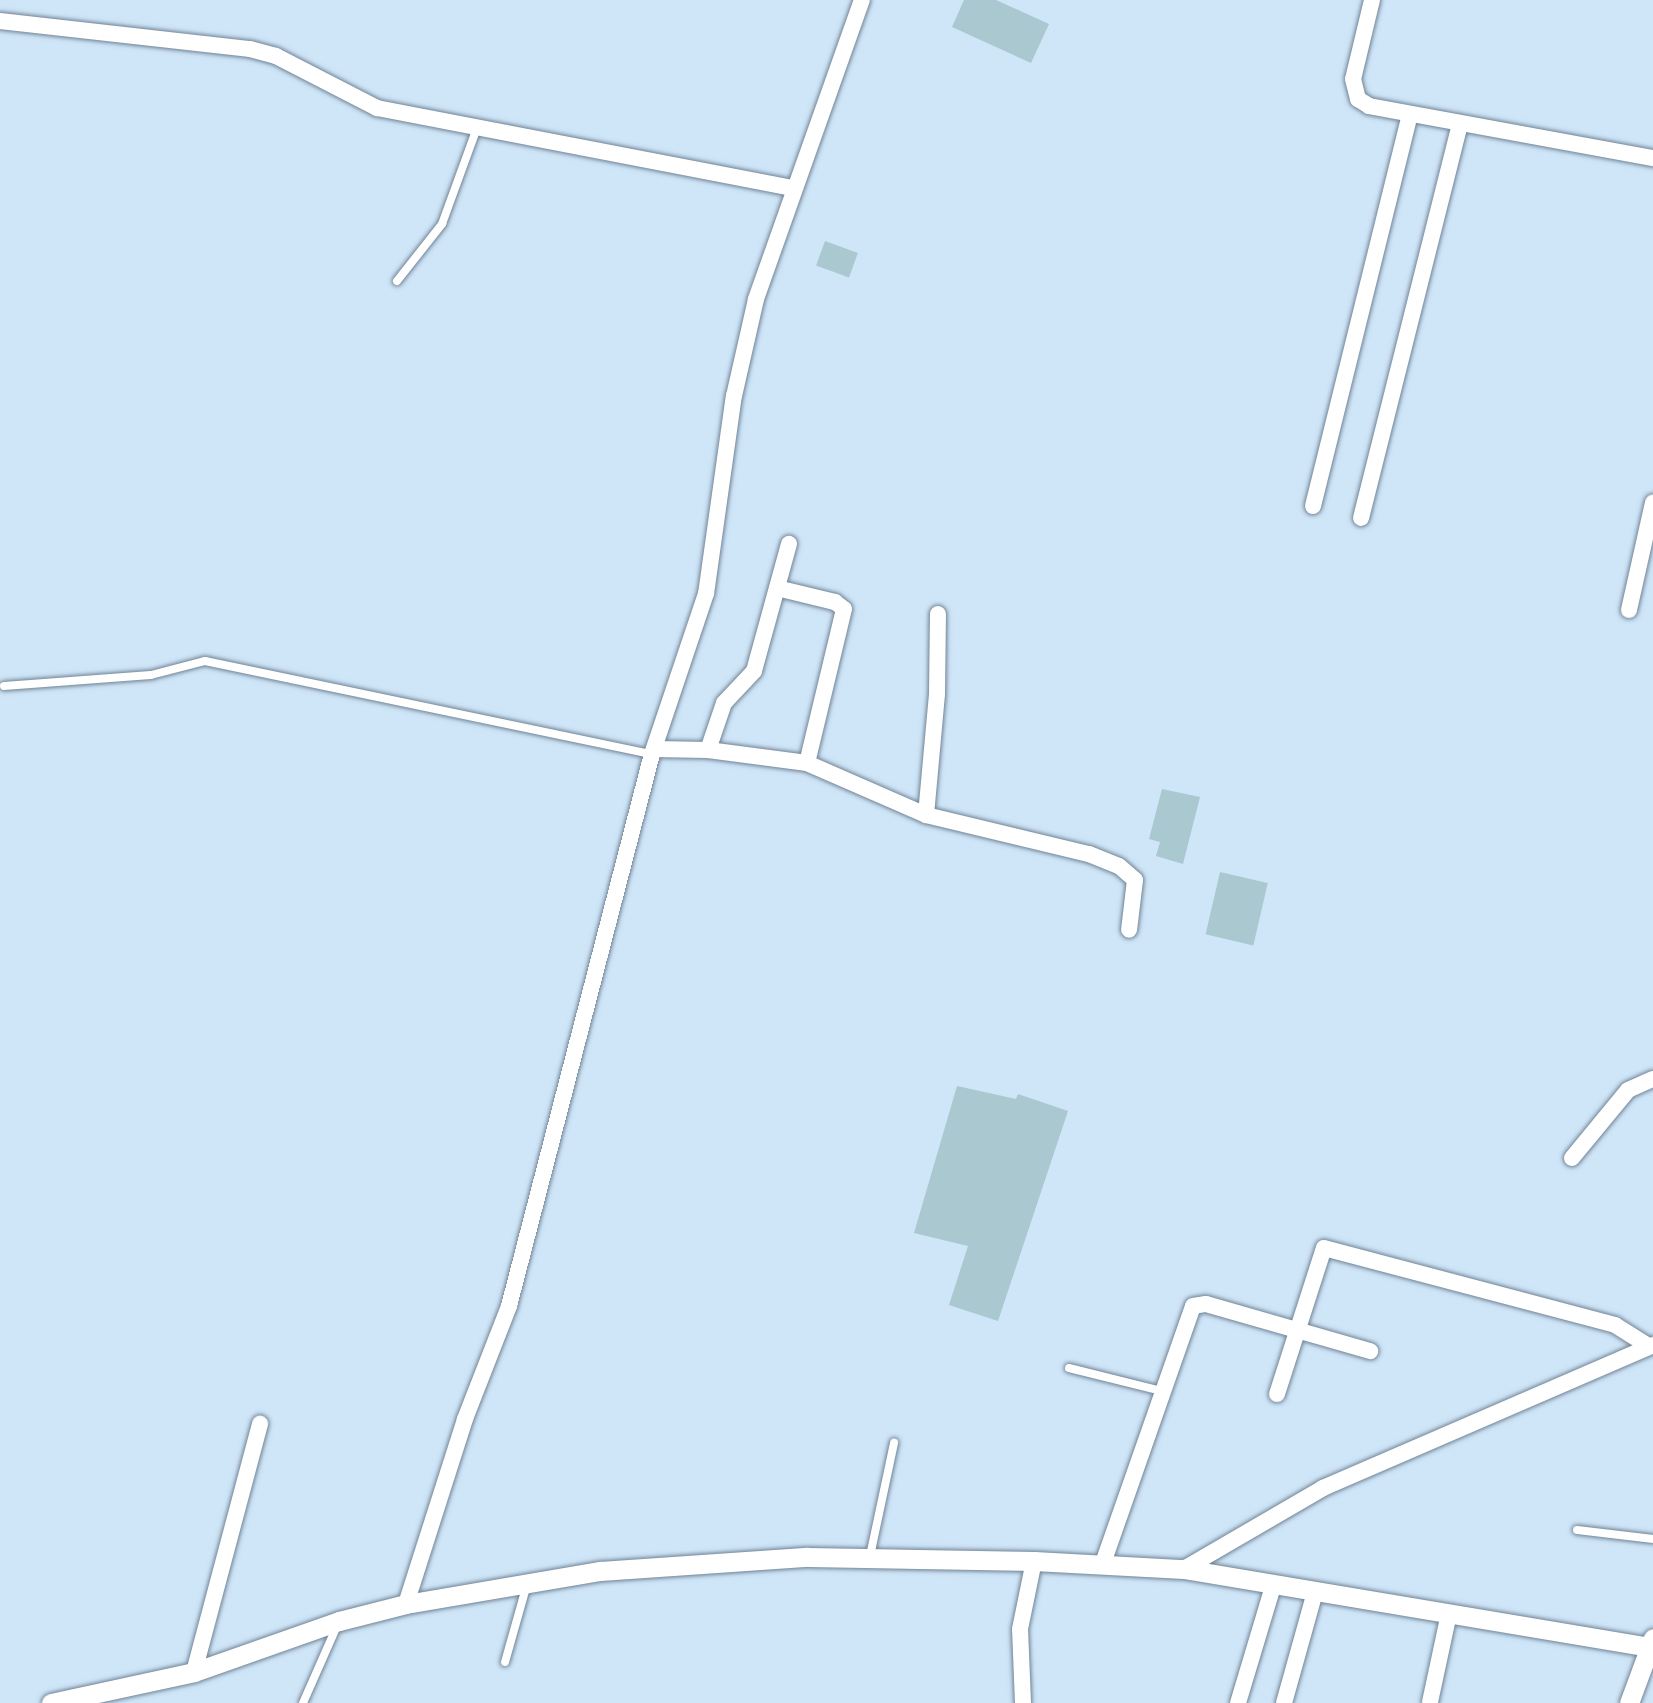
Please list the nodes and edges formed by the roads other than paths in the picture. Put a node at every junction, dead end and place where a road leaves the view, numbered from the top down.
1 (862, 0) edge
2 (1372, 0) edge
3 (0, 21) edge
4 (1410, 114) junction
5 (1460, 124) junction
6 (477, 128) junction
7 (1653, 158) edge
8 (794, 188) junction
9 (397, 281) dead end
10 (1653, 503) edge
11 (1313, 506) dead end
12 (1361, 518) dead end
13 (789, 544) dead end
14 (777, 588) junction
15 (1629, 610) dead end
16 (938, 614) dead end
17 (4, 686) dead end
18 (708, 750) junction
19 (653, 752) junction
20 (807, 763) junction
21 (926, 815) junction
22 (1129, 930) dead end
23 (1649, 1083) edge
24 (1572, 1158) dead end
25 (1297, 1331) junction
26 (1651, 1345) edge
27 (1370, 1351) dead end
28 (1069, 1368) dead end
29 (1165, 1392) junction
30 (1277, 1394) dead end
31 (260, 1424) dead end
32 (894, 1443) dead end
33 (1577, 1530) dead end
34 (1653, 1539) edge
35 (870, 1556) junction
36 (1034, 1561) junction
37 (1102, 1566) junction
38 (1184, 1569) junction
39 (527, 1583) junction
40 (1273, 1586) junction
41 (1315, 1592) junction
42 (407, 1604) junction
43 (1449, 1613) junction
44 (339, 1621) junction
45 (1651, 1643) edge
46 (505, 1662) dead end
47 (194, 1672) junction
48 (1430, 1702) edge
49 (51, 1703) edge
50 (303, 1703) edge
51 (1023, 1703) edge
52 (1238, 1703) edge
53 (1284, 1703) edge
54 (1629, 1703) edge

1 - 8 street
2 - 4 street
3 - 6 street
4 - 5 street
4 - 11 street
5 - 7 street
5 - 12 street
6 - 8 street
6 - 9 lane
8 - 19 street
10 - 15 street
13 - 14 street
14 - 18 street
14 - 20 street
16 - 21 street
17 - 19 lane
18 - 19 street
18 - 20 street
19 - 42 street
20 - 21 street
21 - 22 street
23 - 24 street
25 - 26 street
25 - 27 street
25 - 29 street
25 - 30 street
26 - 38 street
28 - 29 lane
29 - 37 street
31 - 47 street
32 - 35 lane
33 - 34 lane
35 - 36 street
35 - 39 street
36 - 37 street
36 - 51 street
37 - 38 street
38 - 40 street
39 - 42 street
39 - 46 lane
40 - 41 street
40 - 52 street
41 - 43 street
41 - 53 street
42 - 44 street
43 - 45 street
43 - 48 street
44 - 47 street
44 - 50 lane
45 - 54 street
47 - 49 street

